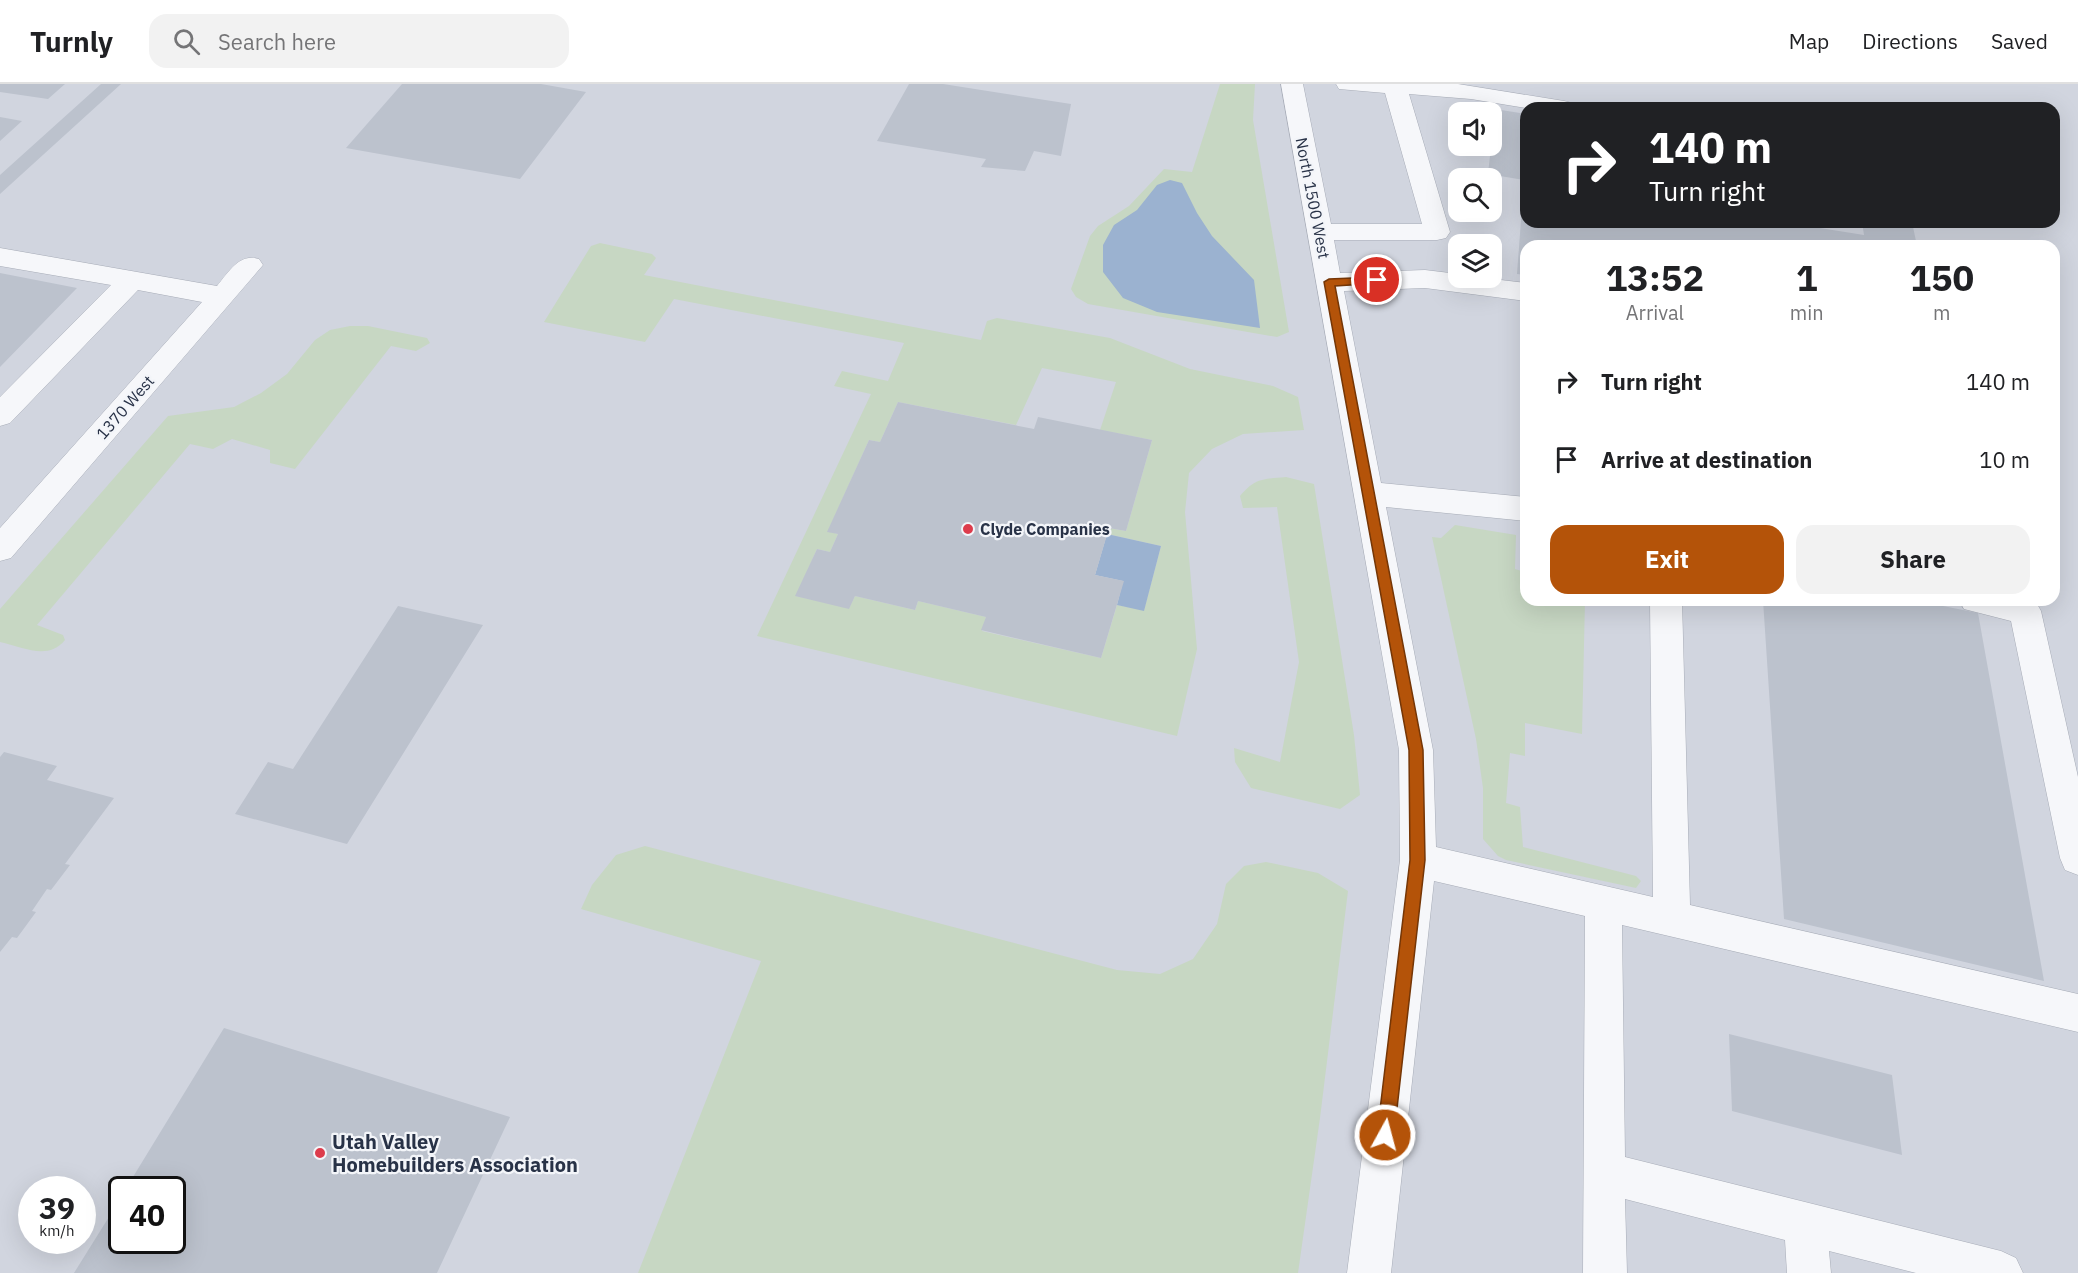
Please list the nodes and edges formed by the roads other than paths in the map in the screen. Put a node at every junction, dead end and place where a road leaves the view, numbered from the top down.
1 (1292, 84) edge
2 (1347, 84) edge
3 (1395, 86) junction
4 (1529, 102) edge
5 (1320, 232) junction
6 (0, 257) edge
7 (250, 266) dead end
8 (132, 280) junction
9 (1329, 282) junction
10 (1520, 291) edge
11 (222, 296) junction
12 (0, 415) edge
13 (1369, 494) junction
14 (1520, 508) edge
15 (0, 549) edge
16 (1666, 606) edge
17 (2002, 606) edge
18 (2078, 858) edge
19 (1418, 860) junction
20 (1603, 904) junction
21 (1672, 920) junction
22 (2078, 1013) edge
23 (1605, 1173) junction
24 (1805, 1224) junction
25 (1369, 1273) edge
26 (1605, 1273) edge
27 (1809, 1273) edge
28 (2001, 1273) edge

1 - 5 street, North 1500 West
2 - 3 street
3 - 4 street
3 - 5 street
5 - 9 street, North 1500 West
6 - 8 street
7 - 11 street, 1370 West
8 - 11 street
8 - 12 street
9 - 10 street
9 - 13 street, North 1500 West
11 - 15 street, 1370 West
13 - 14 street
13 - 19 street, North 1500 West
16 - 21 street
17 - 18 street
19 - 20 street
19 - 25 street, North 1500 West
20 - 21 street
20 - 23 street
21 - 22 street
23 - 24 street
23 - 26 street
24 - 27 street
24 - 28 street

